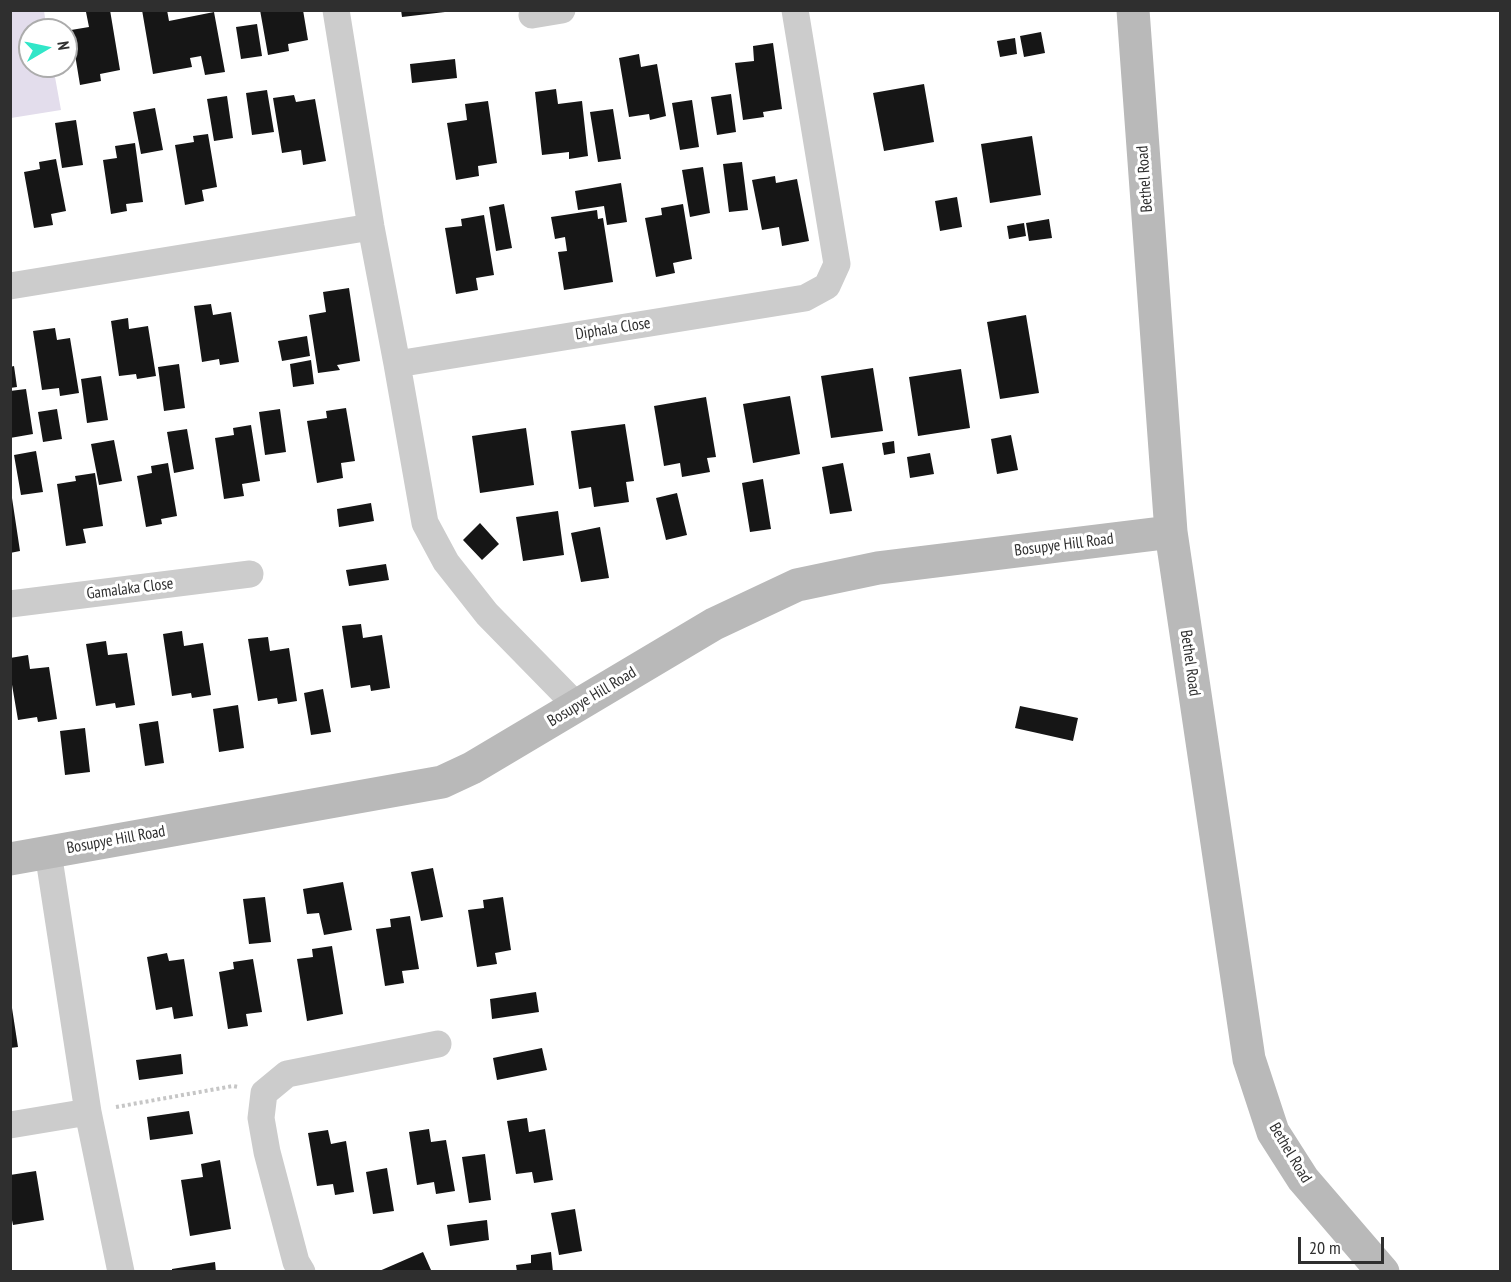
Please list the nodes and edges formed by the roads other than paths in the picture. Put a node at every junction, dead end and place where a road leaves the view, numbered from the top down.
1 (336, 10) edge
2 (562, 10) edge
3 (795, 10) edge
4 (1133, 10) edge
5 (532, 15) dead end
6 (371, 227) junction
7 (10, 286) edge
8 (397, 364) junction
9 (1171, 532) junction
10 (250, 574) dead end
11 (10, 604) edge
12 (577, 706) junction
13 (48, 852) junction
14 (10, 859) edge
15 (438, 1044) dead end
16 (88, 1112) junction
17 (10, 1125) edge
18 (121, 1272) edge
19 (302, 1272) edge
20 (1383, 1272) edge

1 - 6 street
2 - 5 street
3 - 8 street, Diphala Close
4 - 9 street, Bethel Road
6 - 7 street
6 - 8 street
8 - 12 street
9 - 12 street, Bosupye Hill Road
9 - 20 street, Bethel Road
10 - 11 street, Gamalaka Close
12 - 13 street, Bosupye Hill Road
13 - 14 street, Bosupye Hill Road
13 - 16 street
15 - 19 street
16 - 17 street
16 - 18 street

